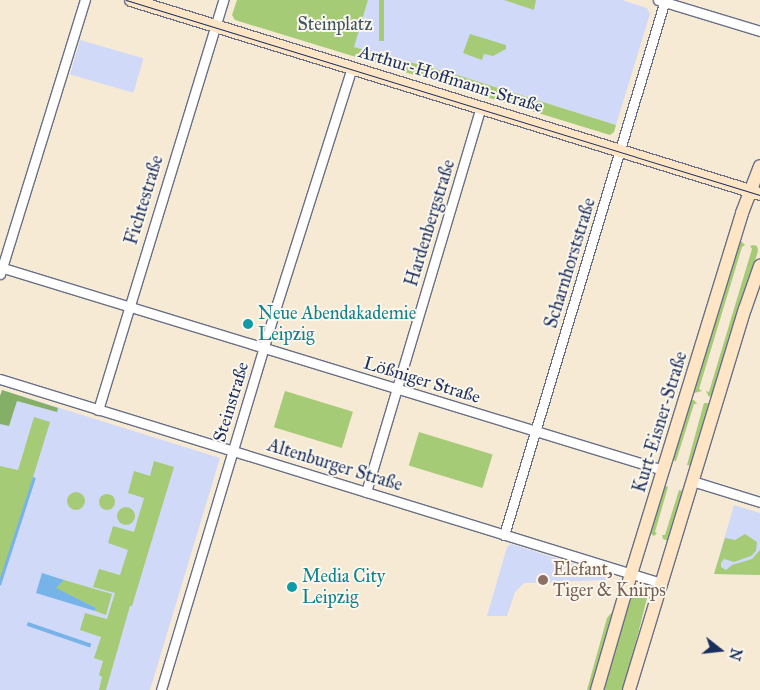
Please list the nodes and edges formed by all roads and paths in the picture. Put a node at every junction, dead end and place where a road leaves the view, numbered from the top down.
1 (131, 0) edge
2 (223, 0) edge
3 (85, 1) edge
4 (662, 1) edge
5 (215, 26) junction
6 (760, 31) edge
7 (352, 67) junction
8 (481, 107) junction
9 (620, 149) junction
10 (760, 166) edge
11 (755, 192) edge
12 (760, 266) edge
13 (1, 270) edge
14 (129, 307) junction
15 (264, 348) junction
16 (0, 379) edge
17 (397, 389) junction
18 (98, 410) junction
19 (536, 432) junction
20 (233, 452) junction
21 (663, 470) junction
22 (692, 481) junction
23 (366, 492) junction
24 (760, 502) edge
25 (504, 535) junction
26 (631, 574) junction
27 (661, 583) junction
28 (161, 690) edge
29 (597, 690) edge
30 (629, 690) edge

1 - 5 main road, Arthur-Hoffmann-Straße
2 - 5 street, Fichtestraße
3 - 13 street
4 - 6 street
4 - 9 street, Scharnhorststraße
5 - 7 main road, Arthur-Hoffmann-Straße
5 - 14 street, Fichtestraße
7 - 8 main road, Arthur-Hoffmann-Straße
7 - 15 street, Steinstraße
8 - 9 main road, Arthur-Hoffmann-Straße
8 - 17 street, Hardenbergstraße
9 - 11 main road, Arthur-Hoffmann-Straße
9 - 19 street, Scharnhorststraße
10 - 11 main road, Kurt-Eisner-Straße
11 - 21 main road, Kurt-Eisner-Straße
12 - 22 main road
13 - 14 street, Lößniger Straße
14 - 15 street, Lößniger Straße
14 - 18 street, Fichtestraße
15 - 17 street, Lößniger Straße
15 - 20 street, Steinstraße
16 - 18 street, Altenburger Straße
17 - 19 street, Lößniger Straße
17 - 23 street, Hardenbergstraße
18 - 20 street, Altenburger Straße
19 - 21 street, Lößniger Straße
19 - 25 street, Scharnhorststraße
20 - 23 street, Altenburger Straße
20 - 28 street, Steinstraße
21 - 26 main road, Kurt-Eisner-Straße
22 - 24 street
22 - 27 main road
23 - 25 street, Altenburger Straße
25 - 26 street, Altenburger Straße
26 - 27 street, Altenburger Straße
26 - 29 main road, Kurt-Eisner-Straße
27 - 30 main road

